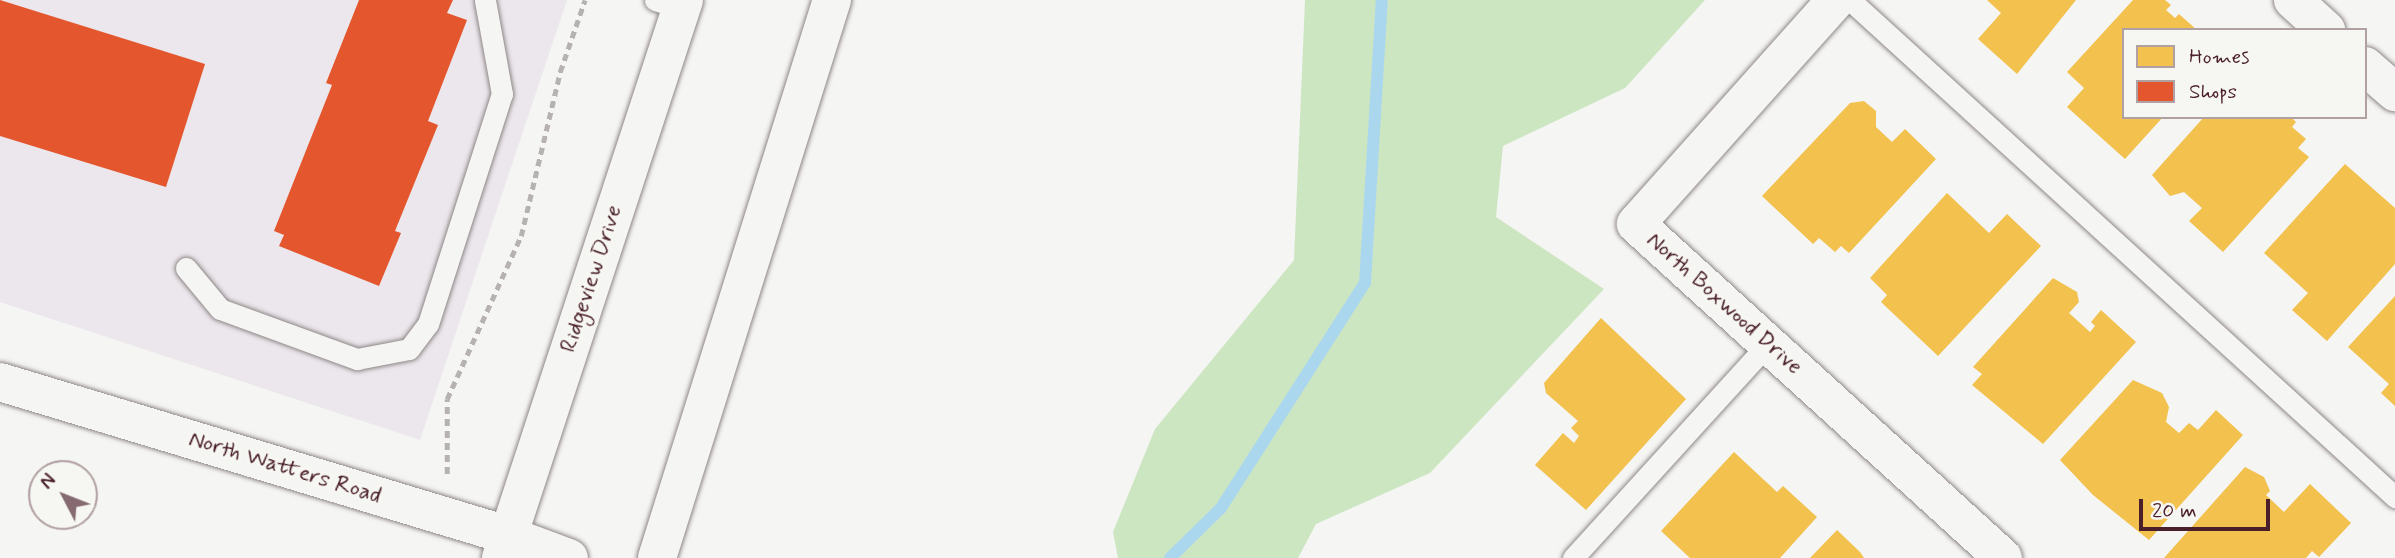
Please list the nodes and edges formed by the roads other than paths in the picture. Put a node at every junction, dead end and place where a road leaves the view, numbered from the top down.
1 (485, 0) edge
2 (832, 0) edge
3 (1836, 0) edge
4 (1850, 0) edge
5 (2293, 0) edge
6 (673, 3) edge
7 (2324, 28) edge
8 (2367, 67) edge
9 (2395, 92) edge
10 (186, 268) dead end
11 (1768, 344) junction
12 (0, 382) edge
13 (2395, 497) edge
14 (504, 547) edge
15 (569, 558) edge
16 (657, 558) edge
17 (1573, 558) edge
18 (2003, 558) edge

1 - 10 lane
2 - 16 main road
3 - 11 main road, North Boxwood Drive
4 - 13 lane
5 - 7 main road
6 - 14 main road, Ridgeview Drive
8 - 9 main road
11 - 17 lane
11 - 18 main road, North Boxwood Drive
12 - 14 main road, North Watters Road
14 - 15 main road, North Watters Road

